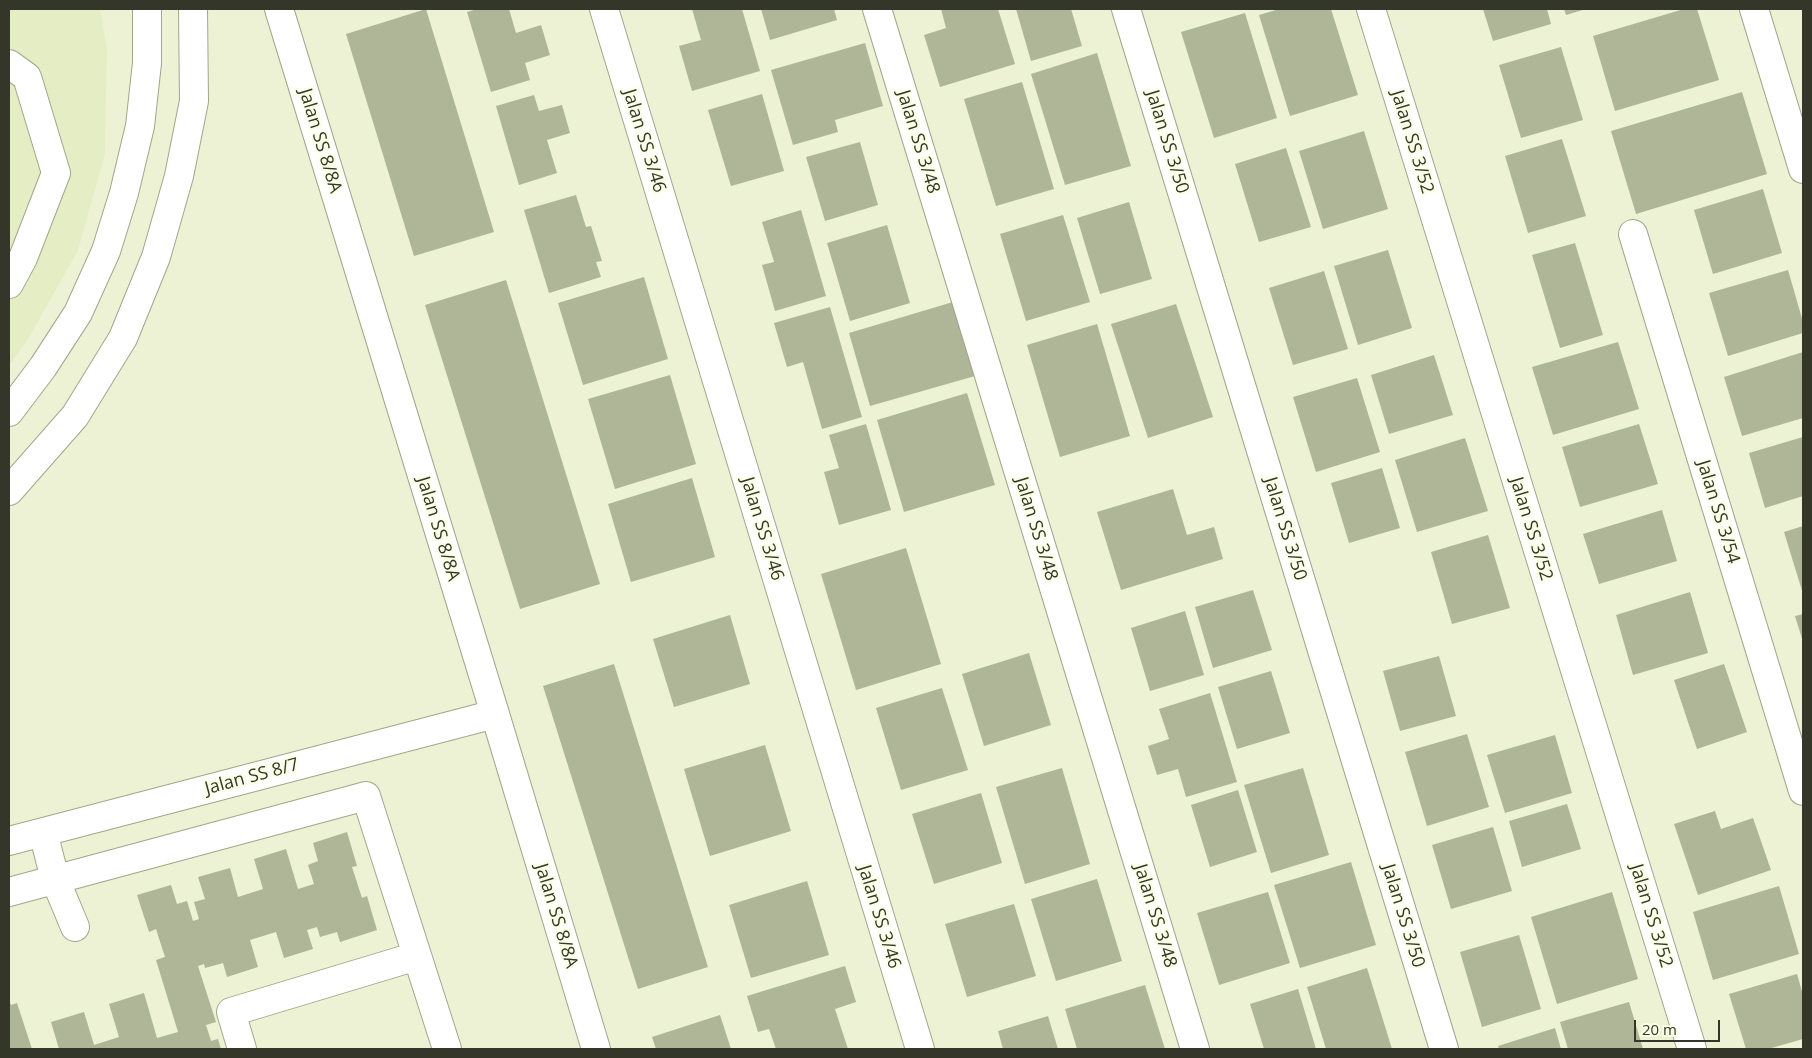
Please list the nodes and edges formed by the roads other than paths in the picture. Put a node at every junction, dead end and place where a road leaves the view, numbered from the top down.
1 (147, 9) edge
2 (193, 9) edge
3 (279, 9) edge
4 (604, 9) edge
5 (877, 9) edge
6 (1126, 9) edge
7 (1371, 9) edge
8 (1754, 9) edge
9 (9, 64) edge
10 (1803, 169) edge
11 (1633, 234) dead end
12 (9, 284) edge
13 (9, 412) edge
14 (9, 491) edge
15 (495, 714) junction
16 (1803, 791) edge
17 (43, 832) junction
18 (9, 841) edge
19 (55, 879) junction
20 (9, 892) edge
21 (76, 927) dead end
22 (417, 956) junction
23 (242, 1049) edge
24 (447, 1049) edge
25 (596, 1049) edge
26 (920, 1049) edge
27 (1195, 1049) edge
28 (1444, 1049) edge
29 (1692, 1049) edge

1 - 13 main road
2 - 14 main road
3 - 15 main road, Jalan SS 8/8A
4 - 26 main road, Jalan SS 3/46
5 - 27 main road, Jalan SS 3/48
6 - 28 main road, Jalan SS 3/50
7 - 29 main road, Jalan SS 3/52
8 - 10 main road
9 - 12 main road
11 - 16 main road, Jalan SS 3/54
15 - 17 main road, Jalan SS 8/7
15 - 25 main road, Jalan SS 8/8A
17 - 18 main road, Jalan SS 8/7
17 - 19 main road
19 - 20 main road
19 - 21 main road
19 - 22 main road
22 - 23 main road
22 - 24 main road

